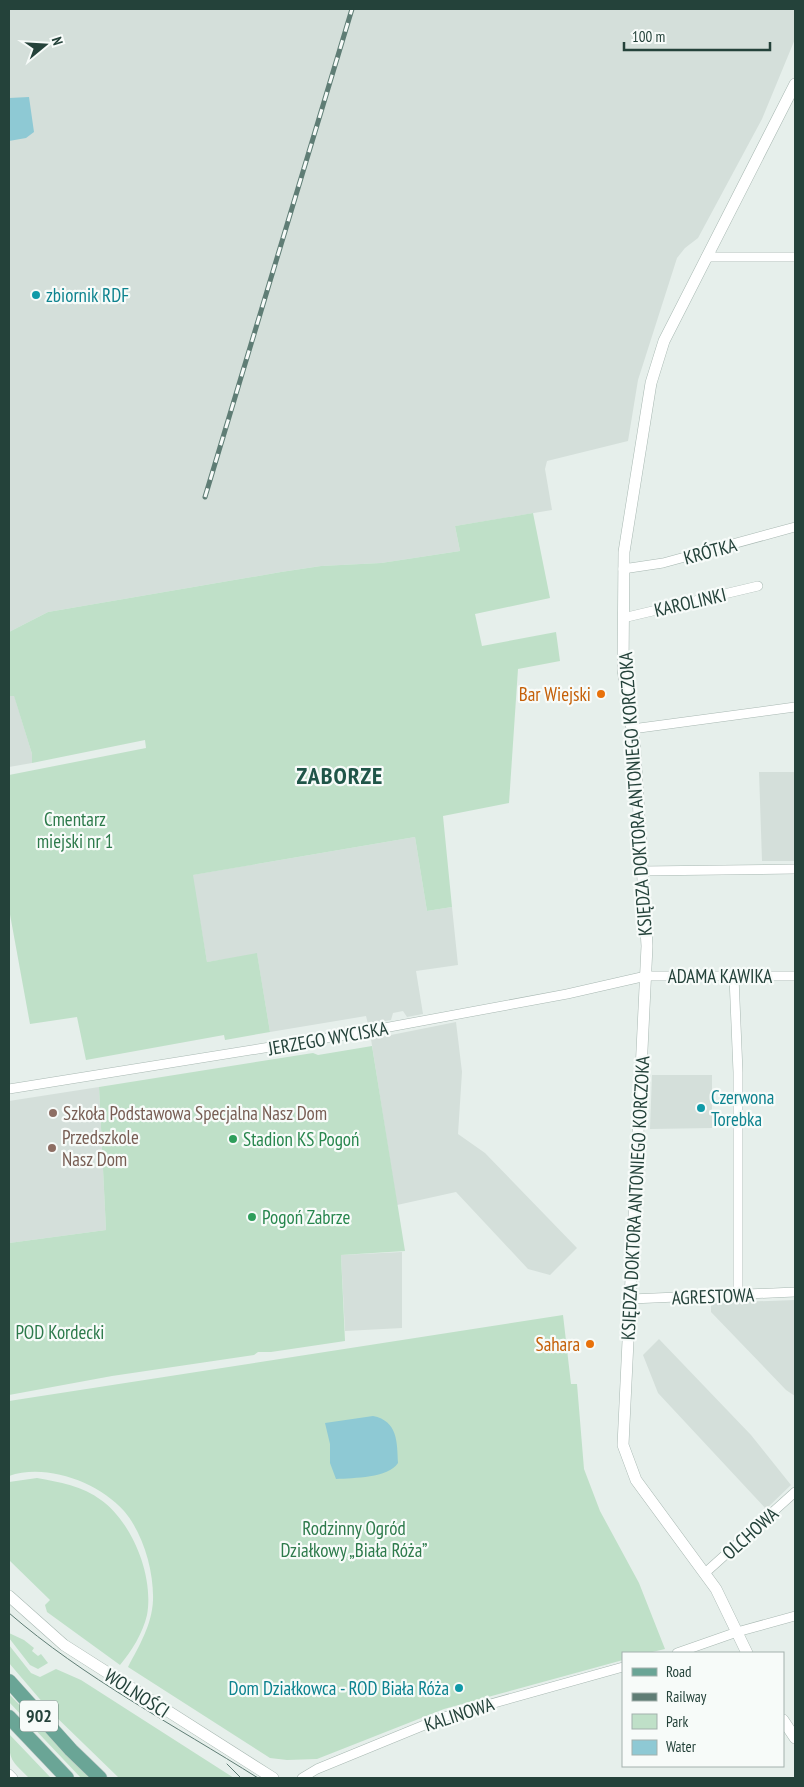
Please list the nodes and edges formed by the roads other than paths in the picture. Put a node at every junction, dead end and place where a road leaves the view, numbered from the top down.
1 (795, 84) edge
2 (795, 257) edge
3 (706, 258) junction
4 (795, 527) edge
5 (624, 569) junction
6 (758, 586) dead end
7 (623, 618) junction
8 (795, 707) edge
9 (632, 729) junction
10 (795, 869) edge
11 (642, 871) junction
12 (646, 976) junction
13 (795, 976) edge
14 (734, 977) junction
15 (9, 1089) edge
16 (795, 1292) edge
17 (738, 1296) junction
18 (631, 1299) junction
19 (795, 1492) edge
20 (706, 1573) junction
21 (9, 1596) edge
22 (795, 1616) edge
23 (737, 1632) junction
24 (680, 1652) edge
25 (747, 1652) edge
26 (622, 1667) edge
27 (9, 1681) edge
28 (9, 1717) edge
29 (784, 1722) edge
30 (795, 1738) edge
31 (9, 1774) edge
32 (13, 1778) edge
33 (67, 1778) edge
34 (100, 1778) edge
35 (273, 1778) edge
36 (302, 1778) edge

1 - 3 street, KSIĘDZA DOKTORA ANTONIEGO KORCZOKA
2 - 3 street
3 - 5 street, KSIĘDZA DOKTORA ANTONIEGO KORCZOKA
4 - 5 street, KRÓTKA
5 - 7 street, KSIĘDZA DOKTORA ANTONIEGO KORCZOKA
6 - 7 street, KAROLINKI
7 - 9 street, KSIĘDZA DOKTORA ANTONIEGO KORCZOKA
8 - 9 street
9 - 11 street, KSIĘDZA DOKTORA ANTONIEGO KORCZOKA
10 - 11 street
11 - 12 street, KSIĘDZA DOKTORA ANTONIEGO KORCZOKA
12 - 14 street, ADAMA KAWIKA
12 - 15 street, JERZEGO WYCISKA
12 - 18 street, KSIĘDZA DOKTORA ANTONIEGO KORCZOKA
13 - 14 street, ADAMA KAWIKA
14 - 17 street
16 - 17 street, AGRESTOWA
17 - 18 street, AGRESTOWA
18 - 20 street, KSIĘDZA DOKTORA ANTONIEGO KORCZOKA
19 - 20 street, OLCHOWA
20 - 23 street, KSIĘDZA DOKTORA ANTONIEGO KORCZOKA
21 - 35 street, WOLNOŚCI
22 - 23 street
23 - 24 street
23 - 25 street, KSIĘDZA DOKTORA ANTONIEGO KORCZOKA
26 - 36 street, KALINOWA
27 - 34 main road, 902
28 - 33 main road, 902
29 - 30 street
31 - 32 street

